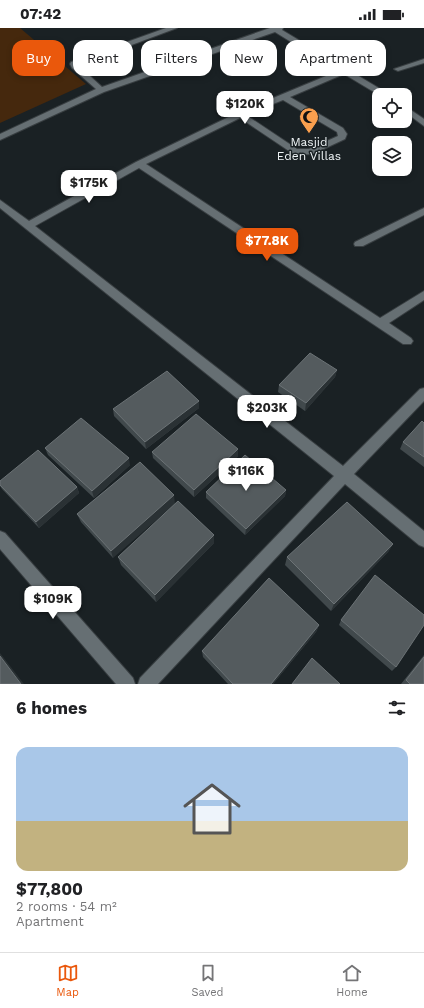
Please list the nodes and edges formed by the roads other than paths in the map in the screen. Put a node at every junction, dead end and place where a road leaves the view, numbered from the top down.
1 (173, 28) edge
2 (276, 28) edge
3 (295, 40) edge
4 (424, 61) edge
5 (398, 68) dead end
6 (332, 76) edge
7 (352, 76) edge
8 (372, 88) edge
9 (101, 90) junction
10 (284, 97) junction
11 (412, 114) edge
12 (240, 116) junction
13 (424, 123) edge
14 (0, 137) edge
15 (139, 164) junction
16 (0, 203) edge
17 (424, 212) edge
18 (29, 225) junction
19 (359, 244) dead end
20 (424, 295) edge
21 (381, 323) junction
22 (407, 341) dead end
23 (424, 393) edge
24 (344, 475) junction
25 (0, 538) edge
26 (424, 540) edge
27 (127, 684) edge
28 (146, 684) edge

1 - 9 street
2 - 3 street
2 - 9 street
4 - 5 street
6 - 10 street
7 - 8 street
9 - 14 street
10 - 12 street
10 - 12 street
11 - 13 street
12 - 15 street
15 - 18 street
15 - 21 street
16 - 18 street
17 - 19 street
18 - 24 street
20 - 21 street
21 - 22 street
23 - 24 street
24 - 26 street
24 - 28 street
25 - 27 street

